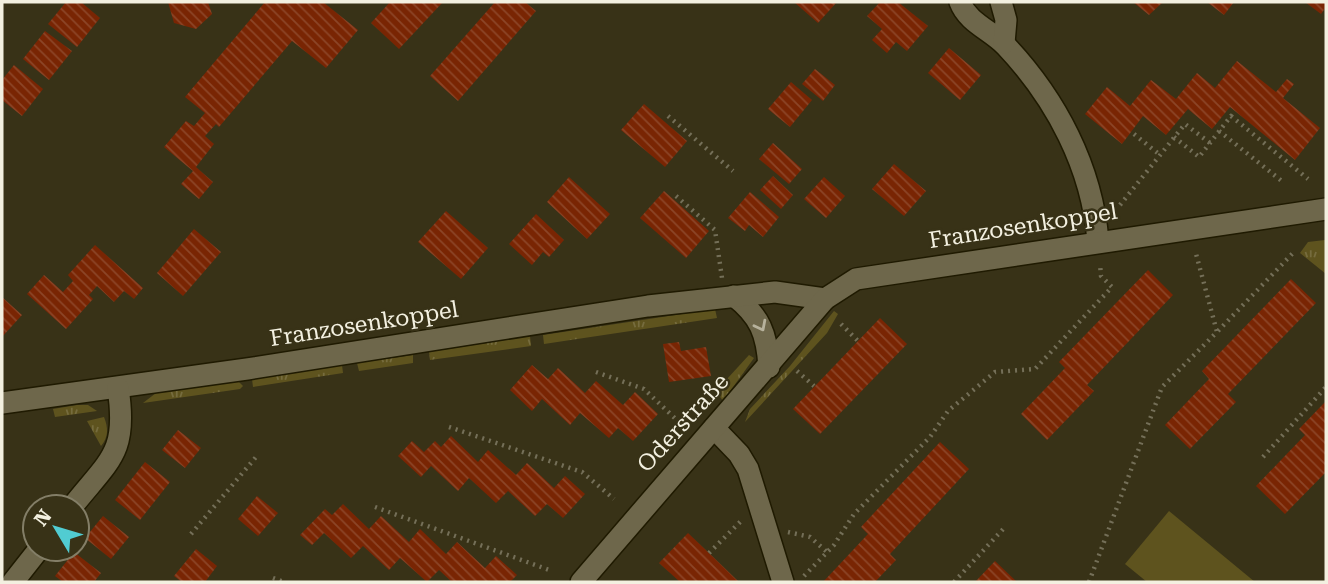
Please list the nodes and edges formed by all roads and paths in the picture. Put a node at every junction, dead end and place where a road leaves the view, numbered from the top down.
1 (960, 2) edge
2 (1001, 2) edge
3 (1004, 43) junction
4 (668, 116) dead end
5 (1219, 131) junction
6 (1134, 134) dead end
7 (1174, 137) junction
8 (1210, 143) junction
9 (1160, 155) junction
10 (733, 171) dead end
11 (1308, 178) dead end
12 (1283, 182) dead end
13 (676, 196) dead end
14 (1120, 205) dead end
15 (1326, 209) edge
16 (1098, 241) junction
17 (1195, 250) dead end
18 (1293, 253) dead end
19 (1100, 264) dead end
20 (728, 287) junction
21 (825, 299) junction
22 (841, 324) dead end
23 (1217, 332) junction
24 (858, 341) dead end
25 (769, 367) junction
26 (797, 371) dead end
27 (596, 372) dead end
28 (814, 386) dead end
29 (1326, 387) edge
30 (118, 388) junction
31 (2, 403) edge
32 (680, 423) dead end
33 (449, 427) dead end
34 (714, 428) junction
35 (256, 457) dead end
36 (1263, 457) dead end
37 (83, 493) edge
38 (614, 499) dead end
39 (376, 507) dead end
40 (750, 512) dead end
41 (1006, 526) dead end
42 (780, 530) dead end
43 (191, 534) dead end
44 (827, 552) junction
45 (709, 553) dead end
46 (29, 563) edge
47 (552, 571) dead end
48 (273, 578) dead end
49 (13, 582) edge
50 (284, 582) edge
51 (581, 582) edge
52 (783, 582) edge
53 (798, 582) edge
54 (954, 582) edge
55 (1089, 582) edge

1 - 3 street
2 - 3 street
3 - 16 street
4 - 10 path
5 - 8 path
5 - 11 path
5 - 12 path
6 - 9 path
7 - 8 path
7 - 8 path
7 - 9 path
9 - 14 path
13 - 20 path
15 - 16 street, Franzosenkoppel
16 - 21 street, Franzosenkoppel
17 - 23 path
18 - 23 path
19 - 44 path
20 - 21 street, Franzosenkoppel
20 -> 25 street
20 - 30 street, Franzosenkoppel
21 - 25 street, Oderstraße
22 - 24 path
23 - 55 path
25 - 34 street, Oderstraße
26 - 28 path
27 - 32 path
29 - 36 path
30 - 31 street, Franzosenkoppel
30 - 37 street
33 - 38 path
34 - 51 street, Oderstraße
34 - 52 street
35 - 43 path
39 - 47 path
40 - 45 path
41 - 54 path
42 - 44 path
44 - 53 path
46 - 49 street
48 - 50 path

